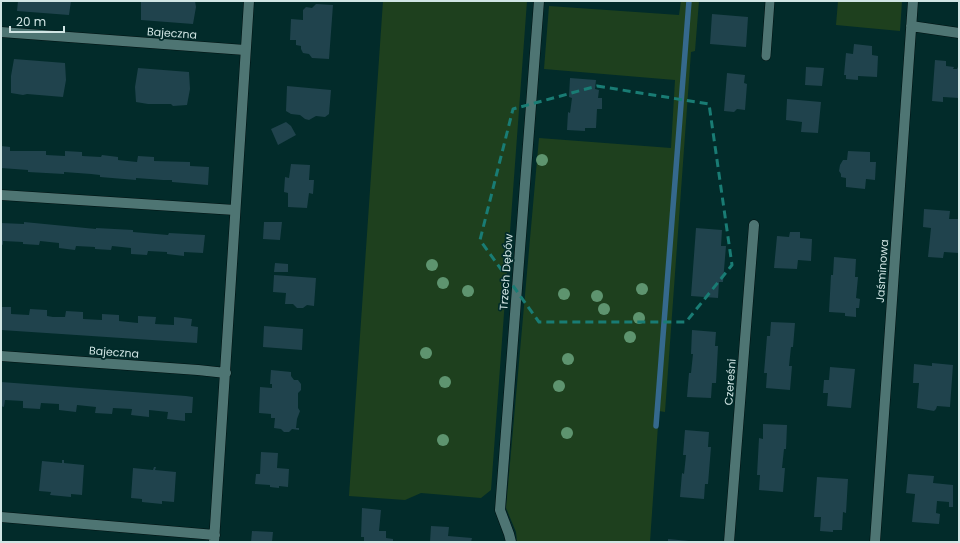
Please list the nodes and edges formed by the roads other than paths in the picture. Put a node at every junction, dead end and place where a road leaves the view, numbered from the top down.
1 (249, 1) edge
2 (539, 1) edge
3 (770, 1) edge
4 (913, 1) edge
5 (911, 26) junction
6 (1, 32) edge
7 (959, 33) edge
8 (246, 50) junction
9 (766, 56) dead end
10 (1, 195) edge
11 (235, 210) junction
12 (754, 225) dead end
13 (1, 356) edge
14 (226, 373) junction
15 (1, 517) edge
16 (214, 538) edge
17 (511, 542) edge
18 (729, 542) edge
19 (875, 542) edge
20 (879, 542) edge

1 - 8 street
2 - 17 street, Trzech Dębów
3 - 9 lane
4 - 5 street, Jaśminowa
5 - 7 street
5 - 19 street, Jaśminowa
6 - 8 street, Bajeczna
8 - 11 street
10 - 11 street
11 - 14 street
12 - 18 street, Czereśni
13 - 14 street, Bajeczna
14 - 16 street
15 - 16 street
19 - 20 lane

